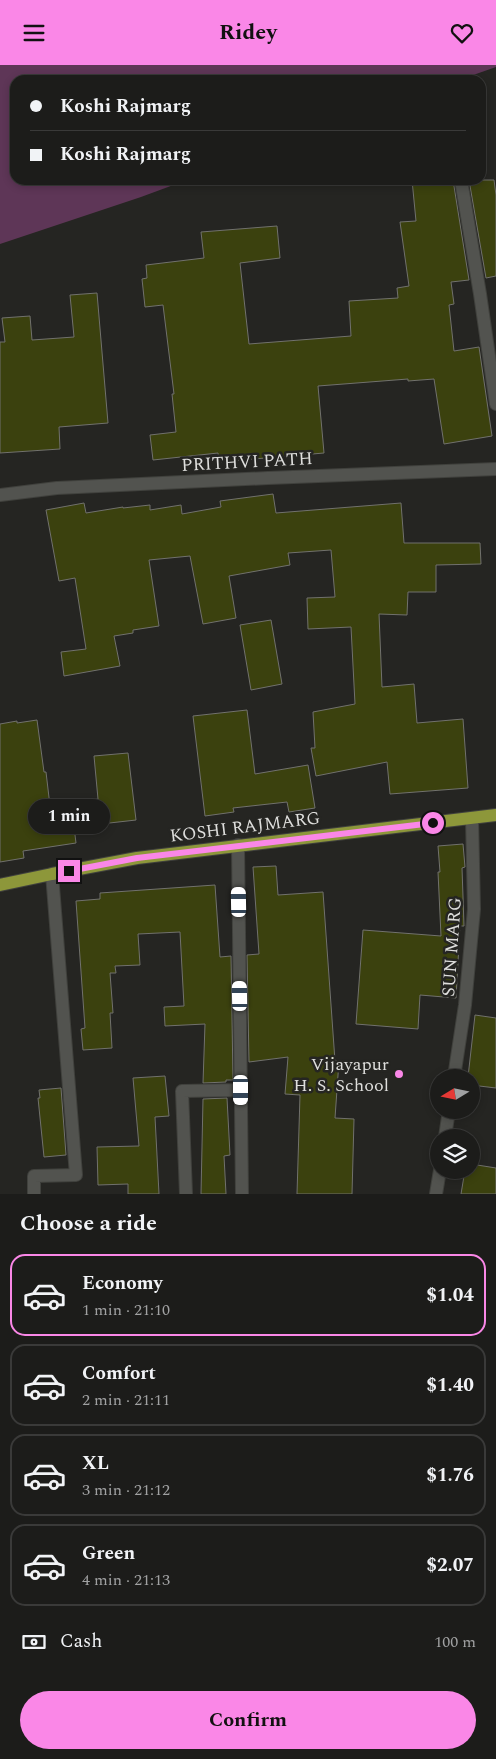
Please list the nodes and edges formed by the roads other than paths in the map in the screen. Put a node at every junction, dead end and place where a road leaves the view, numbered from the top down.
1 (462, 185) edge
2 (496, 404) edge
3 (496, 469) edge
4 (0, 495) edge
5 (496, 815) edge
6 (472, 818) junction
7 (238, 845) junction
8 (52, 874) junction
9 (0, 885) edge
10 (455, 1069) edge
11 (241, 1090) junction
12 (438, 1179) edge
13 (34, 1194) edge
14 (186, 1194) edge
15 (242, 1194) edge
16 (436, 1194) edge

1 - 2 street
3 - 4 street, PRITHVI PATH
5 - 6 main road, KOSHI RAJMARG
6 - 7 main road, KOSHI RAJMARG
6 - 10 street, SUN MARG
7 - 8 main road, KOSHI RAJMARG
7 - 11 street
8 - 9 main road, KOSHI RAJMARG
8 - 13 street
11 - 14 street
11 - 15 street
12 - 16 street

